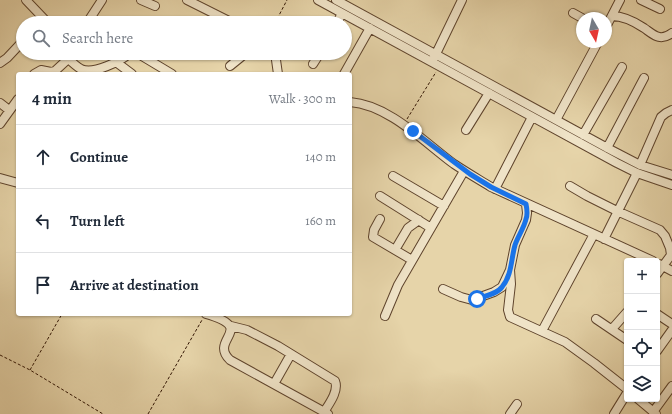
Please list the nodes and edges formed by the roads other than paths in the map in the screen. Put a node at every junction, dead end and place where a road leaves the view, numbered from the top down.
1 (26, 0) edge
2 (102, 0) edge
3 (141, 0) edge
4 (187, 0) edge
5 (318, 0) edge
6 (336, 0) edge
7 (462, 0) edge
8 (641, 0) edge
9 (617, 1) edge
10 (155, 6) dead end
11 (660, 9) dead end
12 (342, 13) junction
13 (40, 16) edge
14 (92, 16) edge
15 (219, 16) edge
16 (340, 16) edge
17 (348, 16) edge
18 (612, 16) joint
19 (352, 18) edge
20 (370, 28) junction
21 (672, 33) edge
22 (16, 48) edge
23 (595, 48) edge
24 (433, 59) junction
25 (67, 60) edge
26 (69, 60) edge
27 (120, 60) edge
28 (149, 60) edge
29 (237, 60) edge
30 (276, 60) edge
31 (316, 60) edge
32 (352, 60) edge
33 (352, 60) edge
34 (116, 62) junction
35 (1, 64) edge
36 (313, 64) dead end
37 (230, 66) dead end
38 (622, 67) dead end
39 (36, 72) edge
40 (48, 72) edge
41 (48, 72) edge
42 (128, 72) edge
43 (169, 72) edge
44 (278, 72) edge
45 (345, 72) edge
46 (644, 78) dead end
47 (489, 93) junction
48 (16, 101) edge
49 (352, 102) edge
50 (0, 103) edge
51 (9, 110) junction
52 (672, 110) edge
53 (532, 117) junction
54 (556, 120) junction
55 (0, 124) edge
56 (466, 130) dead end
57 (584, 135) junction
58 (607, 148) junction
59 (640, 165) junction
60 (464, 171) junction
61 (637, 173) junction
62 (672, 175) edge
63 (393, 176) dead end
64 (0, 178) edge
65 (16, 182) edge
66 (672, 185) edge
67 (570, 186) dead end
68 (495, 189) junction
69 (380, 196) dead end
70 (526, 204) junction
71 (444, 206) junction
72 (618, 211) junction
73 (380, 219) dead end
74 (419, 220) junction
75 (431, 228) junction
76 (594, 234) junction
77 (604, 239) junction
78 (395, 250) junction
79 (647, 258) edge
80 (412, 260) junction
81 (660, 264) edge
82 (510, 270) junction
83 (672, 271) edge
84 (443, 289) dead end
85 (624, 315) edge
86 (385, 316) dead end
87 (660, 316) edge
88 (204, 317) edge
89 (596, 319) dead end
90 (672, 324) edge
91 (230, 326) junction
92 (612, 329) junction
93 (672, 330) edge
94 (542, 331) junction
95 (624, 338) edge
96 (660, 347) edge
97 (291, 354) junction
98 (274, 384) junction
99 (672, 386) edge
100 (624, 387) edge
101 (624, 398) edge
102 (641, 402) edge
103 (516, 404) dead end
104 (326, 413) edge
105 (654, 413) edge
106 (510, 414) edge
107 (614, 414) edge

1 - 13 street
2 - 14 street
3 - 10 street
4 - 15 street
5 - 12 street
6 - 24 street
7 - 24 street
8 - 11 street
9 - 18 street
12 - 16 street
12 - 17 street
18 - 21 street
19 - 20 street
20 - 24 street
20 - 32 street
22 - 35 street
23 - 54 street
24 - 47 street
24 - 54 street
25 - 41 street
26 - 34 street
27 - 34 street
28 - 43 street
29 - 37 street
30 - 44 street
31 - 36 street
33 - 45 street
34 - 42 street
38 - 57 street
39 - 40 street
46 - 58 street
47 - 53 street
47 - 56 street
48 - 51 street
49 - 60 street
50 - 51 street
51 - 55 street
52 - 59 street
53 - 61 street
53 - 68 street
54 - 57 street
57 - 58 street
58 - 59 street
59 - 62 street
60 - 68 street
60 - 71 street
61 - 66 street
61 - 72 street
63 - 71 street
64 - 65 street
67 - 72 street
68 - 70 street
69 - 74 street
70 - 76 street
70 - 82 street
71 - 75 street
72 - 77 street
72 - 81 street
73 - 78 street
74 - 75 street
74 - 78 street
75 - 80 street
76 - 77 street
76 - 94 street
77 - 79 street
78 - 80 street
80 - 86 street
81 - 83 street
82 - 84 street
82 - 94 street
85 - 92 street
87 - 90 street
88 - 91 street
89 - 92 street
91 - 97 street
91 - 98 street
92 - 95 street
93 - 96 street
94 - 100 street
97 - 98 street
97 - 104 street
98 - 104 street
99 - 105 street
101 - 107 street
102 - 105 street
103 - 106 street

